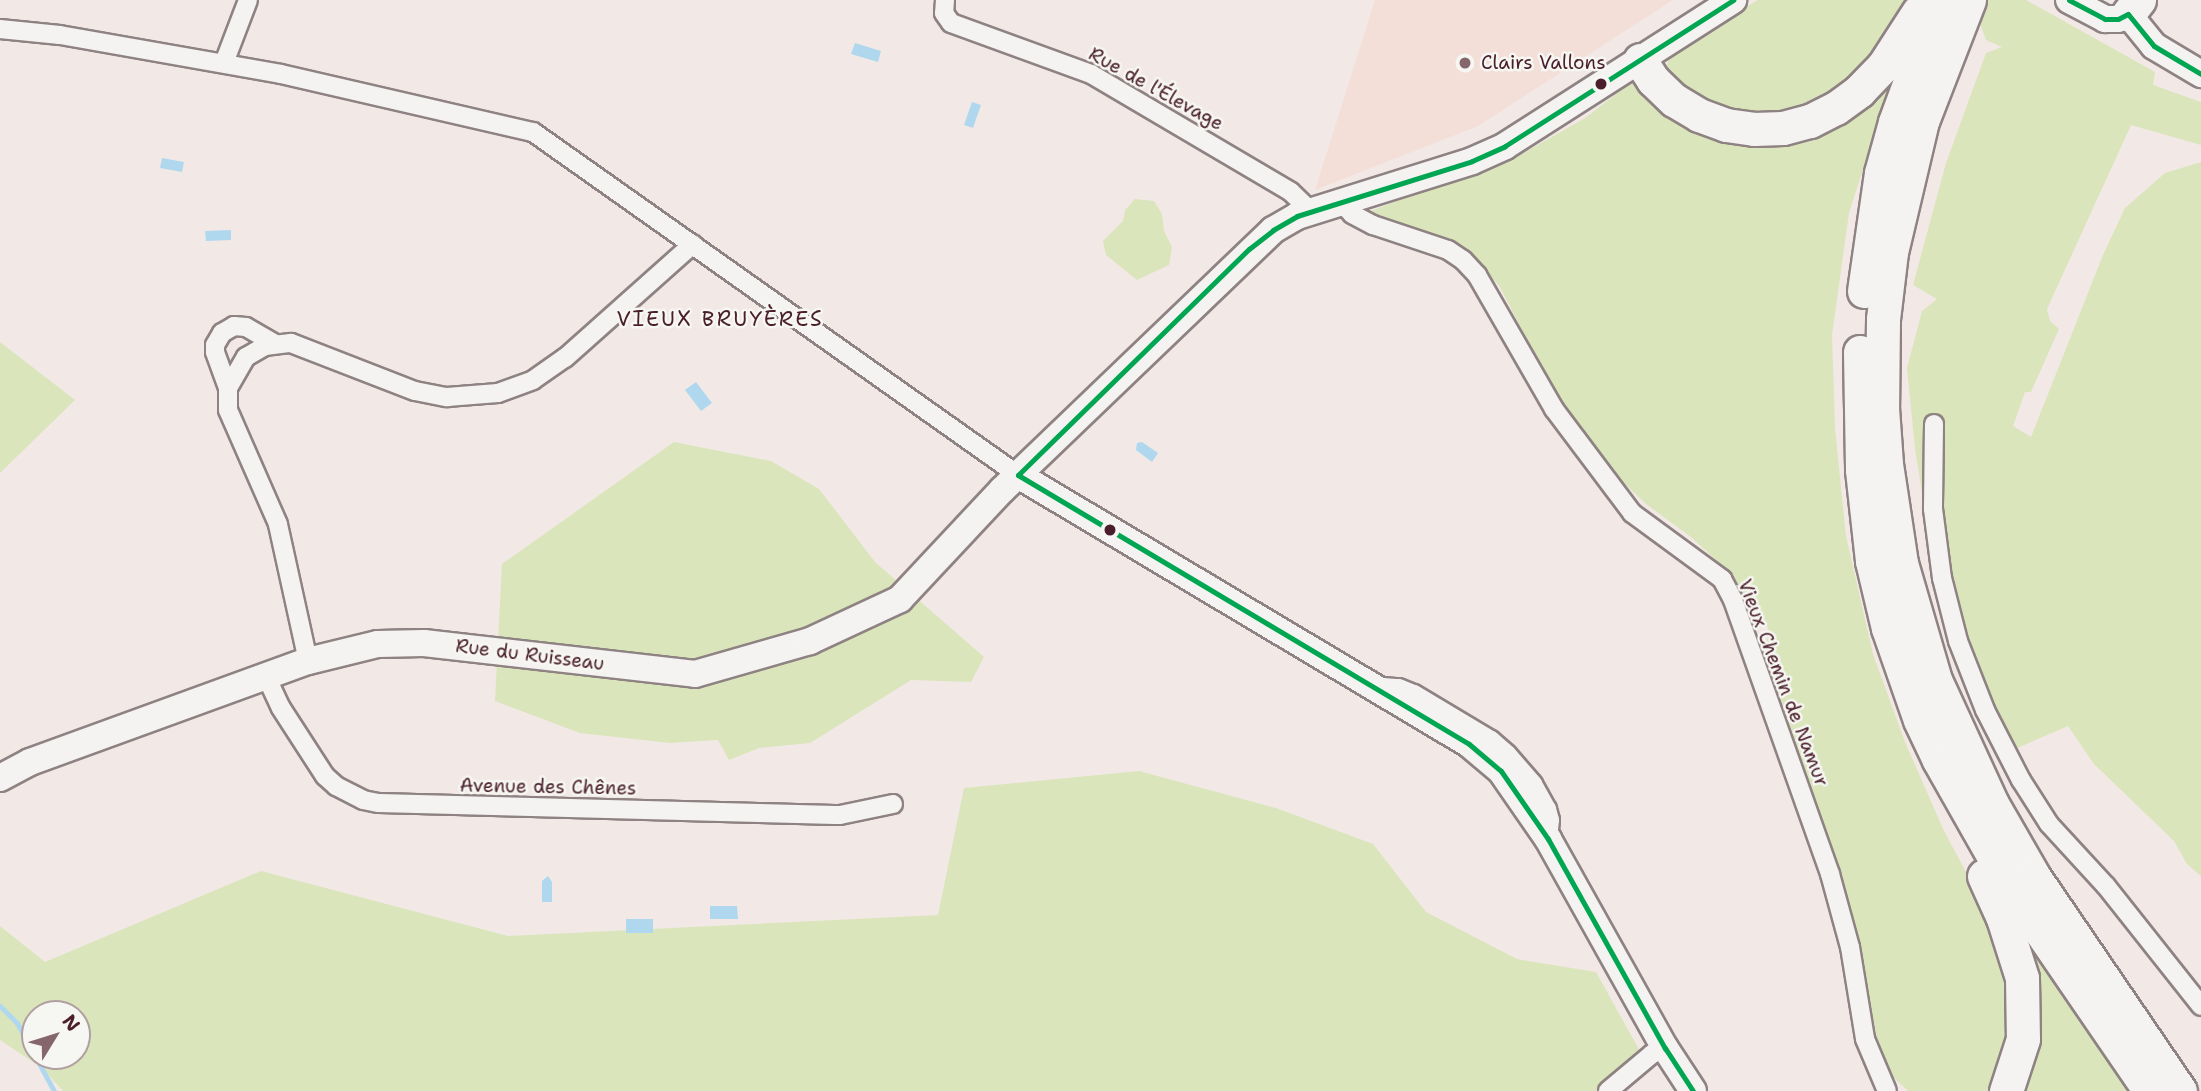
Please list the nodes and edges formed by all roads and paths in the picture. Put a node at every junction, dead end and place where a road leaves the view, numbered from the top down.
1 (248, 0) edge
2 (945, 0) edge
3 (1733, 0) edge
4 (1926, 0) edge
5 (2069, 0) edge
6 (1959, 1) edge
7 (2133, 7) edge
8 (0, 29) edge
9 (1640, 60) junction
10 (223, 63) junction
11 (2201, 74) edge
12 (1341, 202) junction
13 (1312, 212) junction
14 (693, 244) junction
15 (274, 343) junction
16 (228, 388) junction
17 (1871, 393) junction
18 (1934, 424) dead end
19 (1018, 475) junction
20 (308, 661) junction
21 (266, 677) junction
22 (1939, 760) junction
23 (0, 778) edge
24 (893, 804) dead end
25 (2201, 1006) edge
26 (1665, 1048) junction
27 (1608, 1091) edge
28 (1693, 1091) edge
29 (1887, 1091) edge
30 (2006, 1091) edge
31 (2150, 1091) edge
32 (2180, 1091) edge

1 - 10 street
2 - 13 street, Rue de l'Élevage
3 - 9 street, Rue du Ruisseau
4 - 9 highway
5 - 7 street
6 - 17 highway
7 - 11 street
8 - 10 street
9 - 12 street, Rue du Ruisseau
10 - 14 street
12 - 13 street, Rue du Ruisseau
12 - 29 street, Vieux Chemin de Namur
13 - 19 street, Rue du Ruisseau
14 - 15 street
14 - 19 street
15 - 16 street
15 - 16 street
16 - 20 street
17 - 22 highway
17 - 32 highway
18 - 25 street
19 - 20 street, Rue du Ruisseau
19 - 26 street
20 - 21 street, Rue du Ruisseau
21 - 23 street, Rue du Ruisseau
21 - 24 street, Avenue des Chênes
22 - 30 highway
22 - 31 highway
26 - 27 street
26 - 28 street

